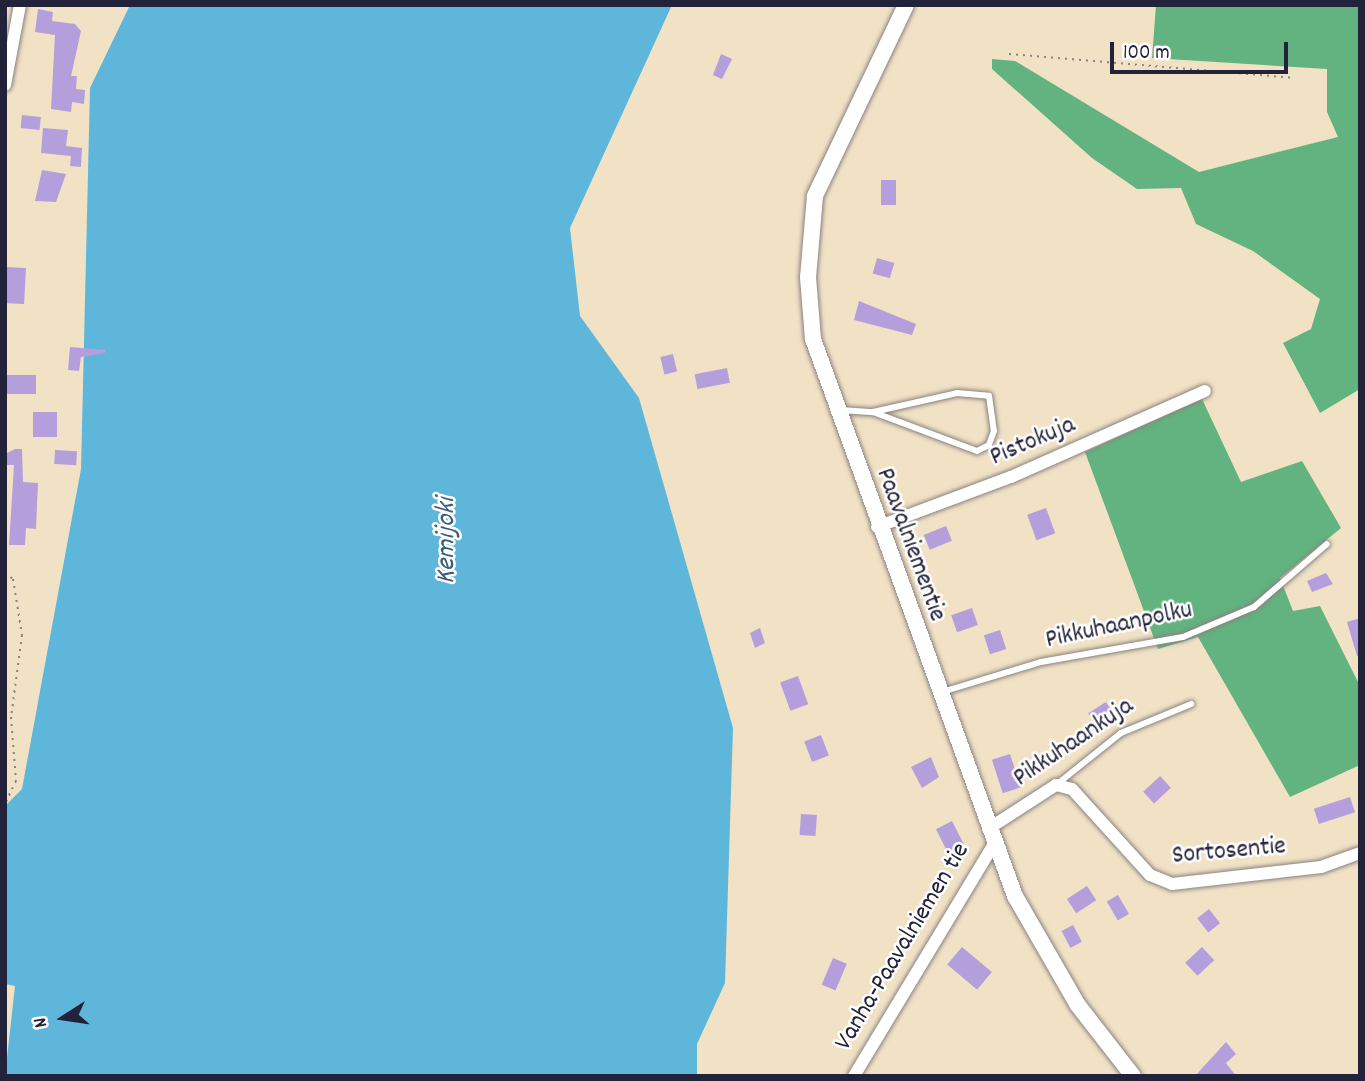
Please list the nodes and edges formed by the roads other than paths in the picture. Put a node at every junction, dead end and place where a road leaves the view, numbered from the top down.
1 (20, 5) edge
2 (906, 5) edge
3 (5, 86) edge
4 (1205, 391) dead end
5 (836, 410) junction
6 (873, 412) junction
7 (877, 527) junction
8 (1327, 544) dead end
9 (939, 693) junction
10 (1191, 704) dead end
11 (1056, 785) junction
12 (991, 836) junction
13 (1360, 853) edge
14 (854, 1076) edge
15 (1133, 1076) edge

1 - 3 street
2 - 5 street, Paavalniementie
4 - 7 street, Pistokuja
5 - 6 lane
5 - 7 street, Paavalniementie
6 - 6 lane
7 - 9 street, Paavalniementie
8 - 9 lane, Pikkuhaanpolku
9 - 12 street, Paavalniementie
10 - 11 lane, Pikkuhaankuja
11 - 12 street, Pikkuhaankuja
11 - 13 street, Sortosentie
12 - 14 street, Vanha-Paavalniemen tie
12 - 15 street, Paavalniementie

